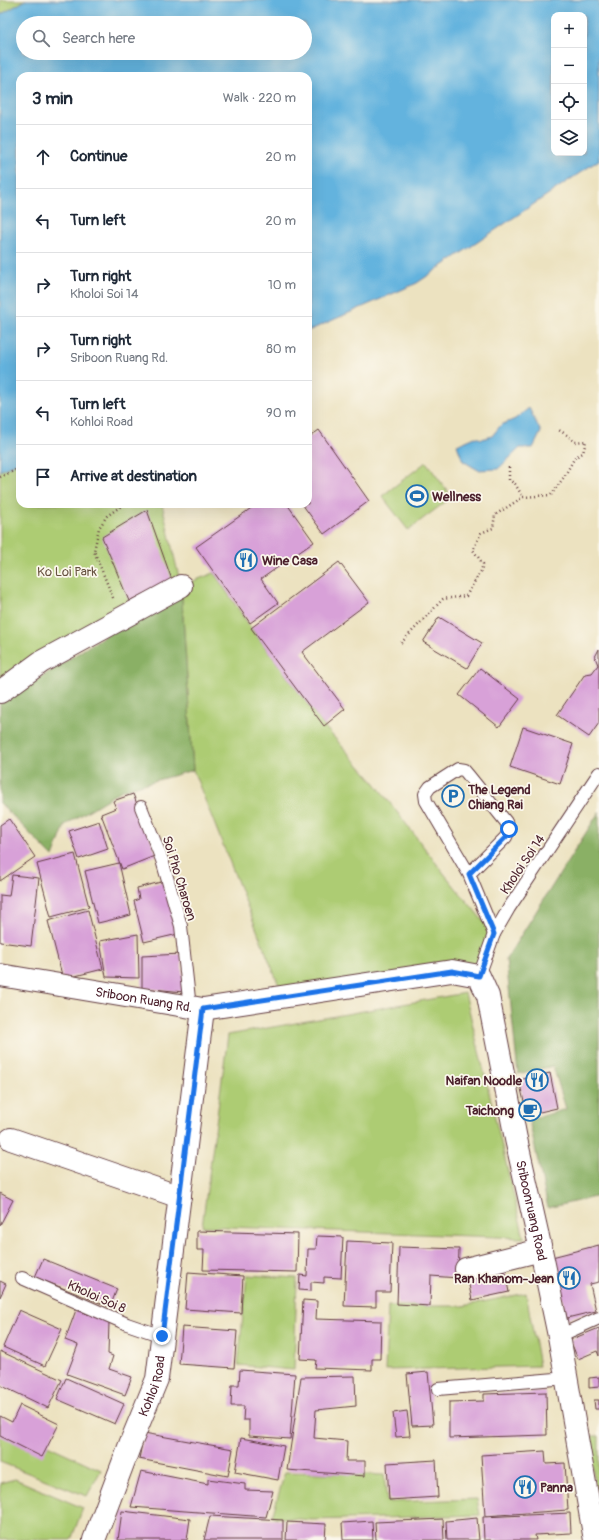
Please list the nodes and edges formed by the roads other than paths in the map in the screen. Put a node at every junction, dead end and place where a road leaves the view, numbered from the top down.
1 (181, 586) dead end
2 (0, 692) edge
3 (599, 773) edge
4 (141, 807) dead end
5 (469, 874) junction
6 (494, 934) junction
7 (0, 975) edge
8 (479, 976) junction
9 (197, 1009) junction
10 (10, 1139) dead end
11 (180, 1197) junction
12 (541, 1250) junction
13 (466, 1269) dead end
14 (22, 1278) dead end
15 (599, 1318) edge
16 (162, 1336) junction
17 (559, 1336) junction
18 (567, 1378) junction
19 (438, 1389) dead end
20 (595, 1519) edge
21 (94, 1540) edge
22 (595, 1540) edge

1 - 2 street
3 - 6 lane, Kholoi Soi 14
4 - 9 lane, Soi Pho Charoen
5 - 5 lane
5 - 6 lane
6 - 8 lane, Kholoi Soi 14
7 - 9 street, Sriboon Ruang Rd.
8 - 9 street, Sriboon Ruang Rd.
8 - 12 street, Sriboonruang Road
9 - 11 street, Kohloi Road
10 - 11 street
11 - 16 street, Kohloi Road
12 - 13 street
12 - 17 street, Sriboonruang Road
14 - 16 lane, Kholoi Soi 8
15 - 17 lane
16 - 21 street, Kohloi Road
17 - 18 street, Sriboonruang Road
18 - 19 lane
18 - 20 street, Sriboonruang Road
20 - 22 street, Sriboonruang Road

